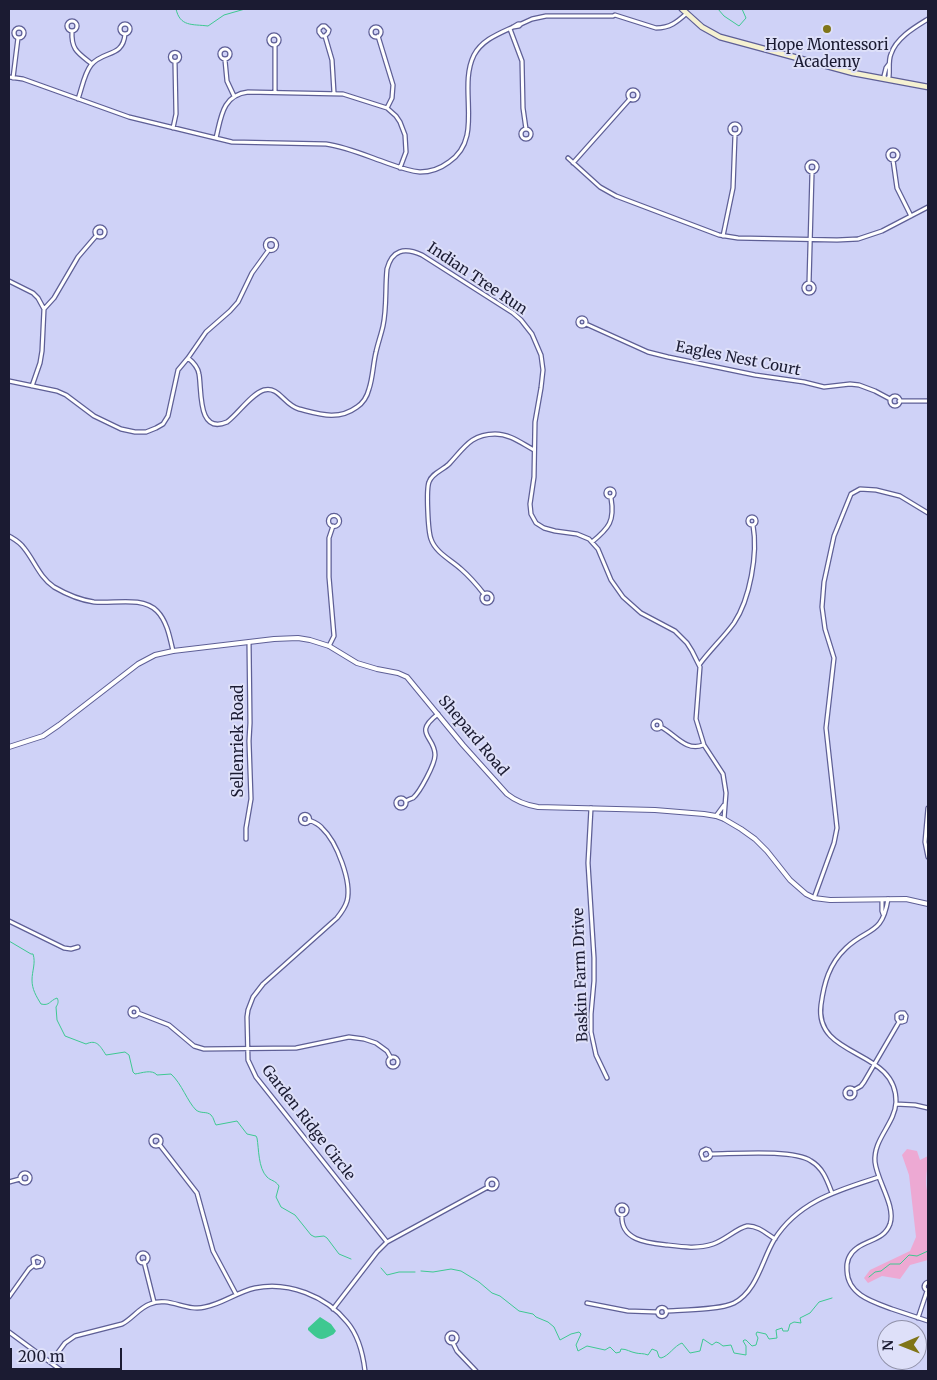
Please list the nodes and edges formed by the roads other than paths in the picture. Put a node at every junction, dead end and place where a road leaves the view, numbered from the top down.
1 (682, 9) edge
2 (686, 13) junction
3 (928, 19) edge
4 (511, 28) junction
5 (72, 31) dead end
6 (125, 34) dead end
7 (325, 36) dead end
8 (378, 36) dead end
9 (18, 38) dead end
10 (275, 45) dead end
11 (225, 60) dead end
12 (175, 63) dead end
13 (92, 64) junction
14 (11, 77) edge
15 (886, 79) junction
16 (928, 87) edge
17 (275, 92) junction
18 (334, 93) junction
19 (234, 96) junction
20 (78, 99) junction
21 (629, 100) dead end
22 (387, 108) junction
23 (173, 128) junction
24 (526, 129) dead end
25 (735, 135) dead end
26 (216, 138) junction
27 (568, 158) dead end
28 (893, 160) dead end
29 (573, 163) junction
30 (400, 168) junction
31 (812, 172) dead end
32 (928, 207) edge
33 (911, 216) junction
34 (96, 236) dead end
35 (723, 236) junction
36 (810, 240) junction
37 (268, 251) dead end
38 (9, 281) edge
39 (809, 283) dead end
40 (44, 309) junction
41 (586, 324) dead end
42 (188, 358) junction
43 (9, 381) edge
44 (32, 386) junction
45 (890, 399) junction
46 (900, 401) junction
47 (928, 401) edge
48 (534, 450) junction
49 (611, 498) dead end
50 (928, 513) edge
51 (753, 525) dead end
52 (333, 526) dead end
53 (9, 536) edge
54 (592, 542) junction
55 (484, 594) dead end
56 (249, 642) junction
57 (329, 646) junction
58 (173, 651) junction
59 (699, 664) junction
60 (438, 714) junction
61 (660, 727) dead end
62 (704, 745) junction
63 (9, 747) edge
64 (406, 801) dead end
65 (724, 805) junction
66 (591, 808) junction
67 (928, 808) edge
68 (716, 816) junction
69 (724, 819) junction
70 (309, 820) dead end
71 (246, 839) dead end
72 (928, 857) edge
73 (814, 898) junction
74 (882, 900) junction
75 (888, 900) junction
76 (928, 904) edge
77 (884, 914) junction
78 (9, 921) edge
79 (78, 947) dead end
80 (138, 1013) dead end
81 (899, 1022) dead end
82 (247, 1049) junction
83 (391, 1058) dead end
84 (874, 1064) junction
85 (607, 1078) dead end
86 (854, 1090) dead end
87 (896, 1104) junction
88 (928, 1108) edge
89 (159, 1144) dead end
90 (711, 1154) dead end
91 (880, 1177) junction
92 (20, 1179) dead end
93 (9, 1182) edge
94 (488, 1187) dead end
95 (832, 1193) junction
96 (622, 1215) dead end
97 (774, 1239) junction
98 (387, 1242) junction
99 (144, 1262) dead end
100 (34, 1265) dead end
101 (928, 1282) edge
102 (928, 1291) edge
103 (236, 1294) junction
104 (9, 1297) edge
105 (154, 1302) junction
106 (587, 1303) dead end
107 (333, 1308) junction
108 (666, 1311) junction
109 (657, 1312) junction
110 (918, 1318) junction
111 (928, 1321) edge
112 (9, 1332) edge
113 (453, 1343) dead end
114 (50, 1362) junction
115 (62, 1371) edge
116 (365, 1371) edge
117 (476, 1371) edge

1 - 2 main road
2 - 4 street
2 - 15 main road
3 - 15 street
4 - 24 street
4 - 30 street
5 - 13 street
6 - 13 street
7 - 18 street
8 - 22 street
9 - 14 street
10 - 17 street
11 - 19 street
12 - 23 street
13 - 20 street
14 - 20 street
15 - 16 main road
17 - 18 street
17 - 19 street
18 - 22 street
19 - 26 street
20 - 23 street
21 - 29 street
22 - 30 street
23 - 26 street
25 - 35 street
26 - 30 street
27 - 29 street
28 - 33 street
29 - 35 street
31 - 36 street
32 - 33 street
33 - 36 street
34 - 40 street
35 - 36 street
36 - 39 street
37 - 42 street
38 - 40 street
40 - 44 street
41 - 45 street, Eagles Nest Court
42 - 44 street
42 - 48 street, Indian Tree Run
43 - 44 street
45 - 46 street, Eagles Nest Court
45 - 46 street, Eagles Nest Court
46 - 47 street, Eagles Nest Court
48 - 54 street, Indian Tree Run
48 - 55 street
49 - 54 street
50 - 73 street
51 - 59 street
52 - 57 street
53 - 58 street
54 - 59 street
56 - 57 street, Shepard Road
56 - 58 street, Shepard Road
56 - 71 street, Sellenriek Road
57 - 60 street, Shepard Road
58 - 63 street, Shepard Road
59 - 62 street
60 - 64 street
60 - 66 street, Shepard Road
61 - 62 street
62 - 65 street
65 - 68 street
65 - 69 street
66 - 68 street, Shepard Road
66 - 85 street, Baskin Farm Drive
67 - 72 street
68 - 69 street, Shepard Road
69 - 73 street, Shepard Road
70 - 82 street, Garden Ridge Circle
73 - 74 street
74 - 75 street
74 - 77 street
75 - 76 street
75 - 77 street
77 - 84 street
78 - 79 street
80 - 82 street
81 - 84 street
82 - 83 street
82 - 98 street, Garden Ridge Circle
84 - 86 street
84 - 87 street
87 - 88 street
87 - 91 street
89 - 103 street
90 - 95 street
91 - 95 street
91 - 110 street
92 - 93 street
94 - 98 street
95 - 97 street
96 - 97 street
97 - 108 street
98 - 107 street
99 - 105 street
100 - 104 street
101 - 102 street
102 - 110 street
103 - 105 street
103 - 107 street
105 - 114 street
106 - 109 street
107 - 116 street
108 - 109 street
108 - 109 street
110 - 111 street
112 - 114 street
113 - 117 street
114 - 115 street

